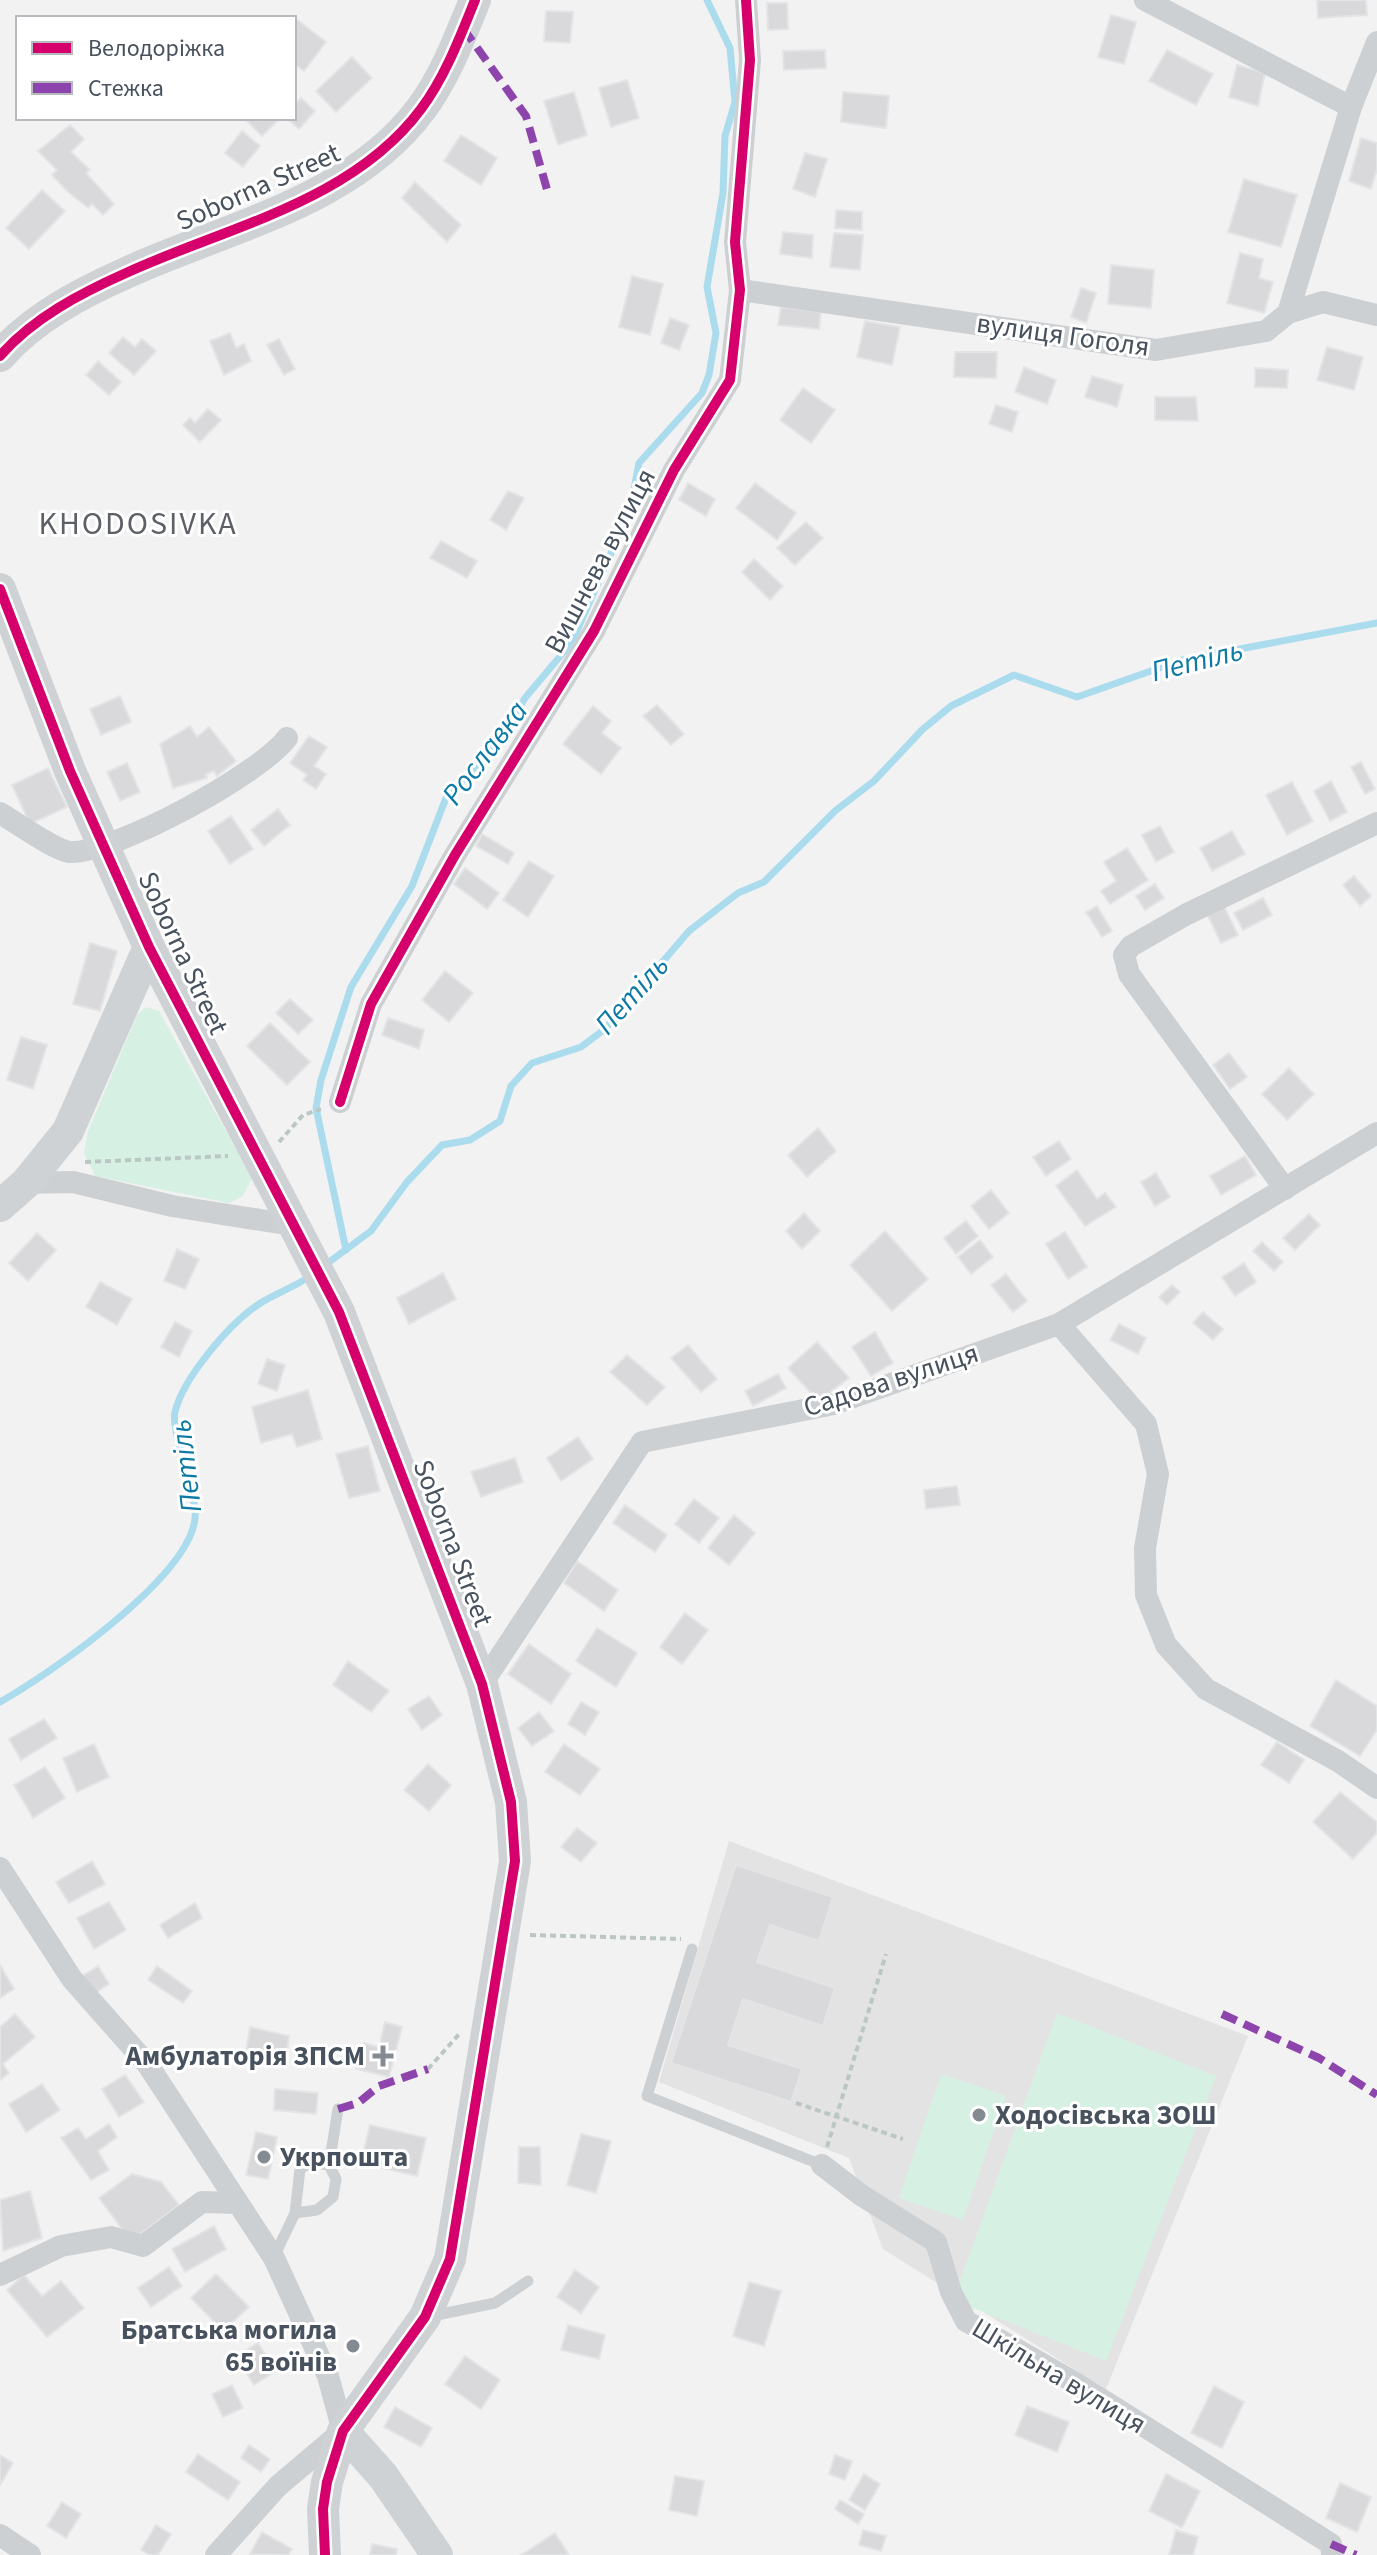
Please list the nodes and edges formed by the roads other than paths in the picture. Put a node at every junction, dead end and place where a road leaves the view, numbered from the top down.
1 (475, 0) edge
2 (746, 0) edge
3 (1145, 0) edge
4 (1377, 42) edge
5 (1351, 107) junction
6 (740, 290) junction
7 (1288, 313) junction
8 (1377, 315) edge
9 (1, 353) edge
10 (0, 589) edge
11 (287, 738) dead end
12 (0, 813) edge
13 (1377, 823) edge
14 (106, 846) junction
15 (149, 947) junction
16 (340, 1102) dead end
17 (1377, 1133) edge
18 (26, 1183) junction
19 (1285, 1189) junction
20 (0, 1206) edge
21 (296, 1232) junction
22 (1059, 1324) junction
23 (482, 1684) junction
24 (1377, 1788) edge
25 (0, 1868) edge
26 (692, 1949) road end
27 (338, 2109) dead end
28 (329, 2165) junction
29 (822, 2165) joint
30 (236, 2203) junction
31 (295, 2213) junction
32 (274, 2258) junction
33 (0, 2275) edge
34 (528, 2281) dead end
35 (425, 2317) junction
36 (343, 2431) junction
37 (0, 2535) edge
38 (30, 2555) edge
39 (216, 2555) edge
40 (325, 2555) edge
41 (437, 2555) edge
42 (1332, 2555) edge

1 - 9 street, Soborna Street
2 - 6 street, Вишнева вулиця
3 - 5 street
4 - 5 street
5 - 7 street
6 - 7 street, вулиця Гоголя
6 - 16 street, Вишнева вулиця
7 - 8 street, вулиця Гоголя
10 - 14 street, Soborna Street
11 - 14 street
12 - 14 street
13 - 19 street
14 - 15 street, Soborna Street
15 - 18 street
15 - 21 street, Soborna Street
17 - 19 street, Садова вулиця
18 - 20 street
18 - 21 street
19 - 22 street, Садова вулиця
21 - 23 street, Soborna Street
22 - 23 street, Садова вулиця
22 - 24 street
23 - 35 street, Soborna Street
25 - 30 street
26 - 29 lane
27 - 28 lane
28 - 31 lane
28 - 31 lane
29 - 42 street, Шкільна вулиця
30 - 32 street
30 - 33 street
31 - 32 lane
32 - 36 street
34 - 35 lane
35 - 36 street, Soborna Street
36 - 39 street
36 - 40 street, Soborna Street
36 - 41 street
37 - 38 street

